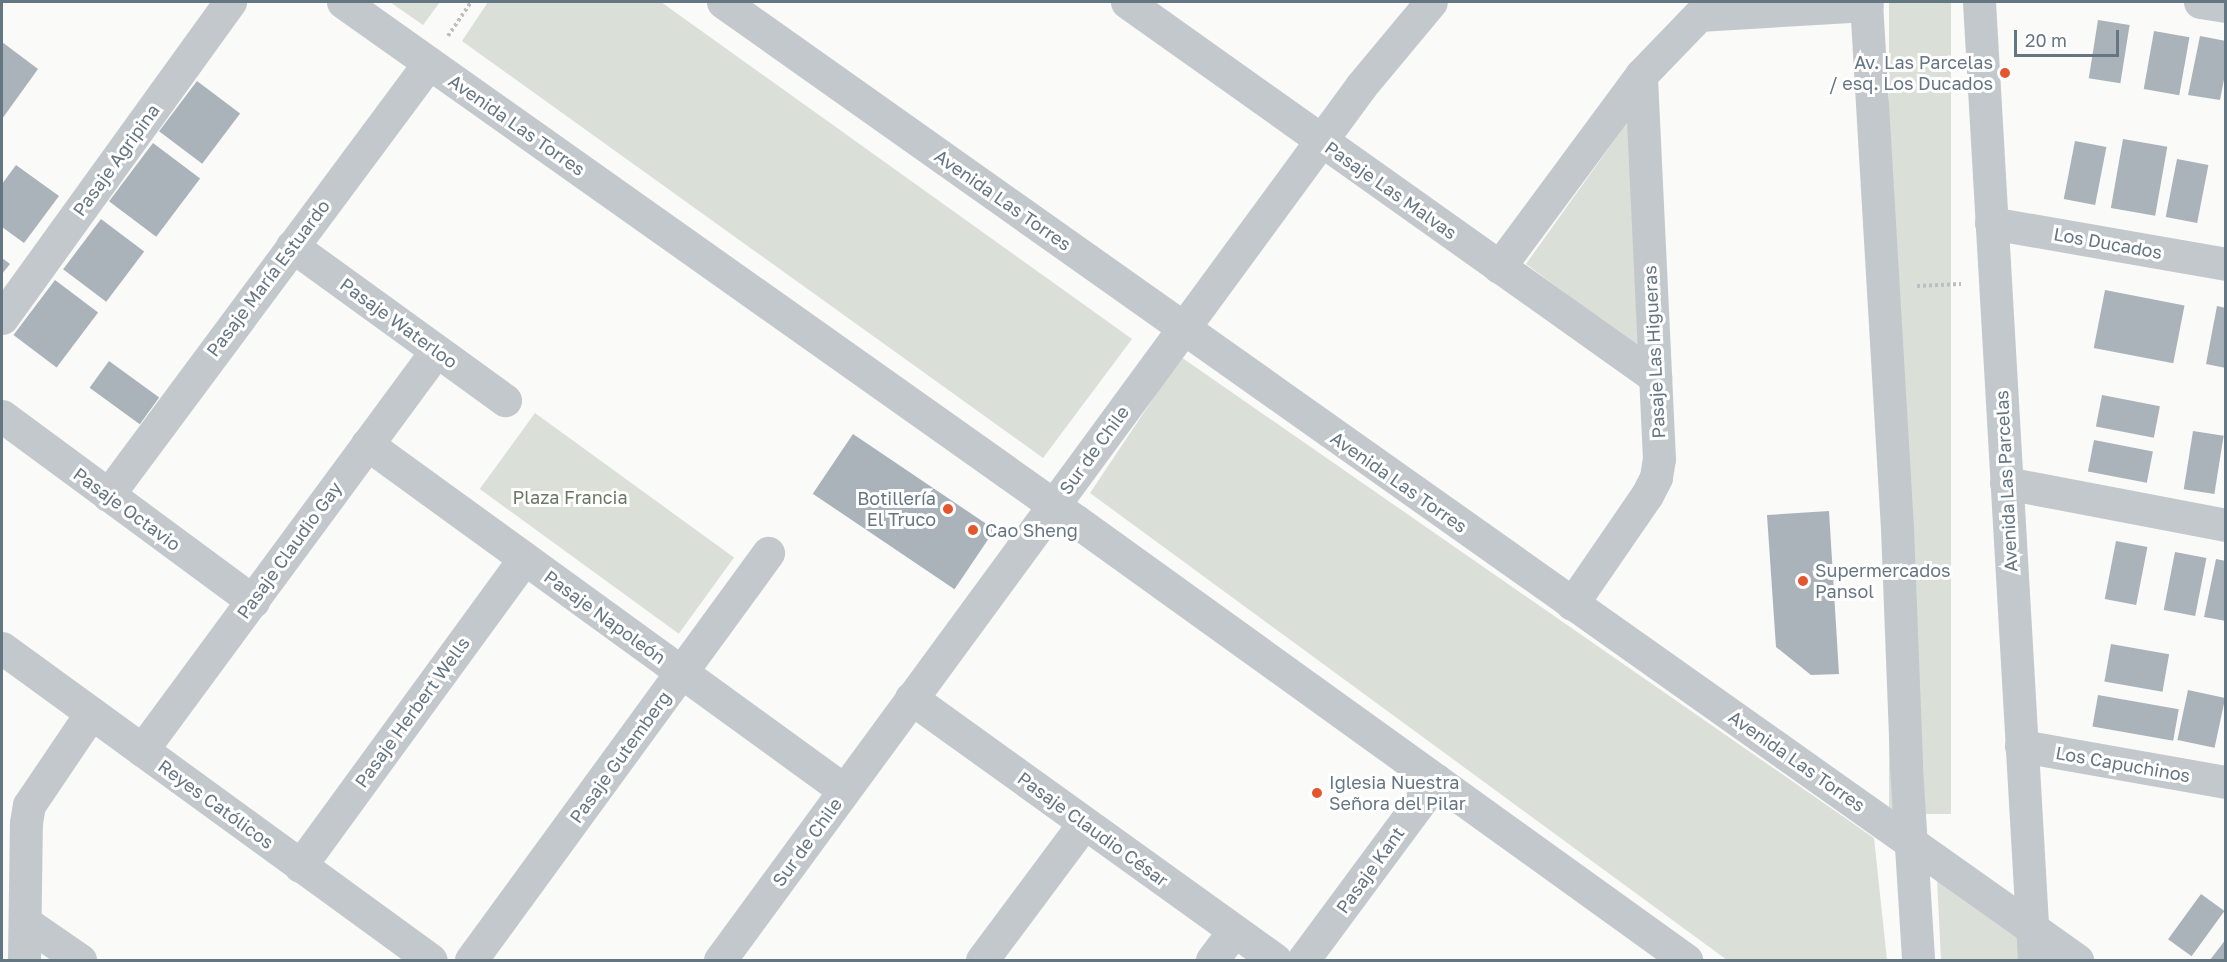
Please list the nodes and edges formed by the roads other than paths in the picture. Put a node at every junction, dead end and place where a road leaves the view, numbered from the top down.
1 (230, 2) edge
2 (343, 2) edge
3 (1431, 2) edge
4 (1979, 2) edge
5 (2200, 2) edge
6 (727, 3) edge
7 (1867, 3) edge
8 (2226, 6) edge
9 (1147, 7) edge
10 (429, 63) junction
11 (1641, 75) junction
12 (1322, 141) junction
13 (1991, 223) junction
14 (292, 246) junction
15 (2226, 264) edge
16 (1500, 267) junction
17 (2, 318) edge
18 (1183, 328) junction
19 (436, 351) junction
20 (1655, 377) junction
21 (505, 400) dead end
22 (2, 416) edge
23 (367, 444) junction
24 (2006, 483) junction
25 (108, 495) junction
26 (1053, 505) junction
27 (2226, 525) edge
28 (768, 553) dead end
29 (524, 559) junction
30 (253, 601) junction
31 (1572, 604) junction
32 (2, 648) edge
33 (682, 673) junction
34 (911, 698) junction
35 (91, 713) junction
36 (2021, 746) junction
37 (142, 750) junction
38 (1436, 780) junction
39 (2226, 783) edge
40 (844, 790) junction
41 (1084, 823) junction
42 (1910, 841) junction
43 (300, 866) junction
44 (25, 922) junction
45 (2032, 928) junction
46 (1234, 931) junction
47 (24, 960) edge
48 (80, 960) edge
49 (431, 960) edge
50 (471, 960) edge
51 (720, 960) edge
52 (982, 960) edge
53 (1212, 960) edge
54 (1275, 960) edge
55 (1304, 960) edge
56 (1686, 960) edge
57 (1918, 960) edge
58 (2034, 960) edge
59 (2076, 960) edge

1 - 17 street, Pasaje Agripina
2 - 10 street, Avenida Las Torres
3 - 12 street, Sur de Chile
4 - 13 street, Avenida Las Parcelas
5 - 8 street
6 - 18 street, Avenida Las Torres
7 - 11 street
7 - 42 street
9 - 12 street, Pasaje Las Malvas
10 - 14 street, Pasaje María Estuardo
10 - 26 street, Avenida Las Torres
11 - 16 street
11 - 20 street, Pasaje Las Higueras
12 - 16 street, Pasaje Las Malvas
12 - 18 street, Sur de Chile
13 - 15 street, Los Ducados
13 - 24 street, Avenida Las Parcelas
14 - 19 street, Pasaje Waterloo
14 - 25 street, Pasaje María Estuardo
16 - 20 street, Pasaje Las Malvas
18 - 26 street, Sur de Chile
18 - 31 street, Avenida Las Torres
19 - 21 street, Pasaje Waterloo
19 - 23 street, Pasaje Claudio Gay
20 - 31 street, Pasaje Las Higueras
22 - 25 street, Pasaje Octavio
23 - 29 street, Pasaje Napoleón
23 - 30 street, Pasaje Claudio Gay
24 - 27 street
24 - 36 street, Avenida Las Parcelas
25 - 30 street, Pasaje Octavio
26 - 34 street, Sur de Chile
26 - 38 street, Avenida Las Torres
28 - 33 street, Pasaje Gutemberg
29 - 33 street, Pasaje Napoleón
29 - 43 street, Pasaje Herbert Wells
30 - 37 street, Pasaje Claudio Gay
31 - 42 street, Avenida Las Torres
32 - 35 street, Reyes Católicos
33 - 40 street, Pasaje Napoleón
33 - 50 street, Pasaje Gutemberg
34 - 40 street, Sur de Chile
34 - 41 street, Pasaje Claudio César
35 - 37 street, Reyes Católicos
35 - 44 street
36 - 39 street, Los Capuchinos
36 - 45 street, Avenida Las Parcelas
37 - 43 street, Reyes Católicos
38 - 55 street, Pasaje Kant
38 - 56 street, Avenida Las Torres
40 - 51 street, Sur de Chile
41 - 46 street, Pasaje Claudio César
41 - 52 street
42 - 45 street, Avenida Las Torres
42 - 57 street
43 - 49 street, Reyes Católicos
44 - 47 street
44 - 48 street
45 - 58 street, Avenida Las Parcelas
45 - 59 street, Avenida Las Torres
46 - 53 street
46 - 54 street, Pasaje Claudio César

